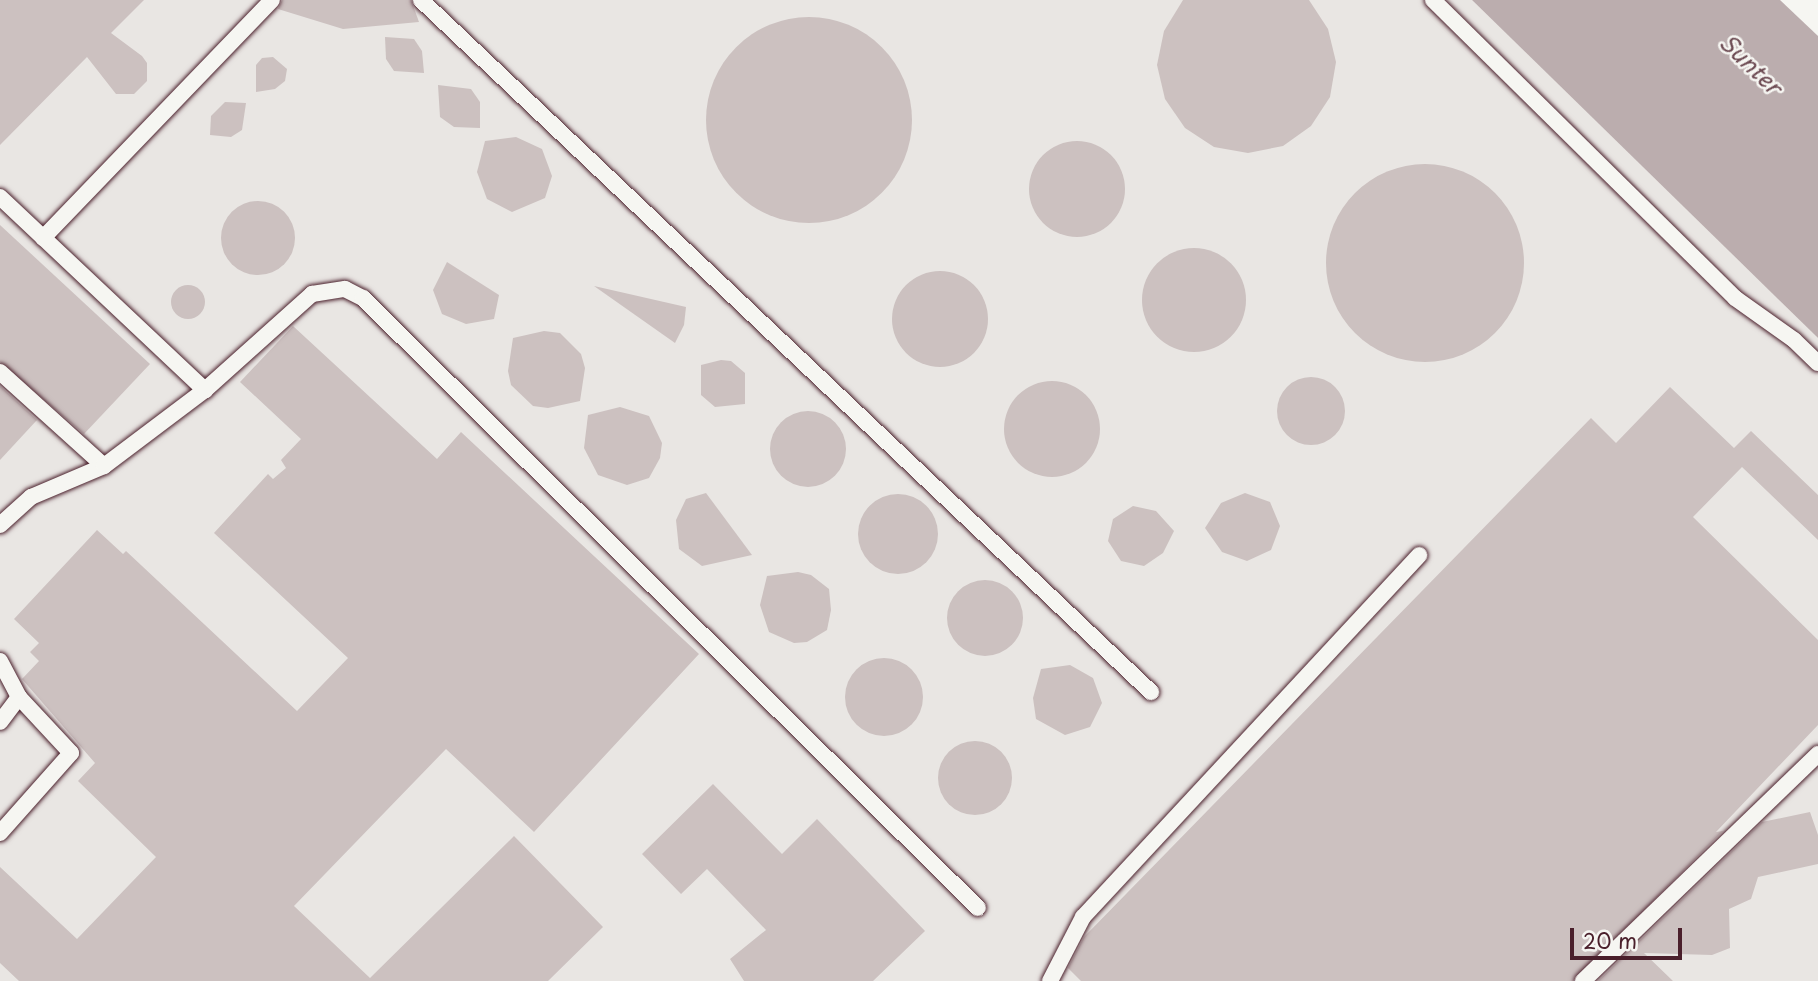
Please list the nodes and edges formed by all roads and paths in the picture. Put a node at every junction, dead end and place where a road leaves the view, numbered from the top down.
1 (272, 0) edge
2 (421, 0) edge
3 (1433, 0) edge
4 (0, 197) edge
5 (43, 238) junction
6 (1818, 363) edge
7 (0, 372) edge
8 (205, 390) junction
9 (104, 466) junction
10 (0, 525) edge
11 (1419, 555) dead end
12 (0, 661) edge
13 (1151, 692) dead end
14 (19, 697) junction
15 (0, 722) edge
16 (1818, 754) edge
17 (0, 833) edge
18 (978, 908) dead end
19 (1050, 981) edge
20 (1583, 981) edge

1 - 5 lane
2 - 13 lane
3 - 6 lane
4 - 5 lane
5 - 8 lane
7 - 9 lane
8 - 9 lane
8 - 18 lane
9 - 10 lane
11 - 19 lane
12 - 14 lane
14 - 15 lane
14 - 17 lane
16 - 20 lane

